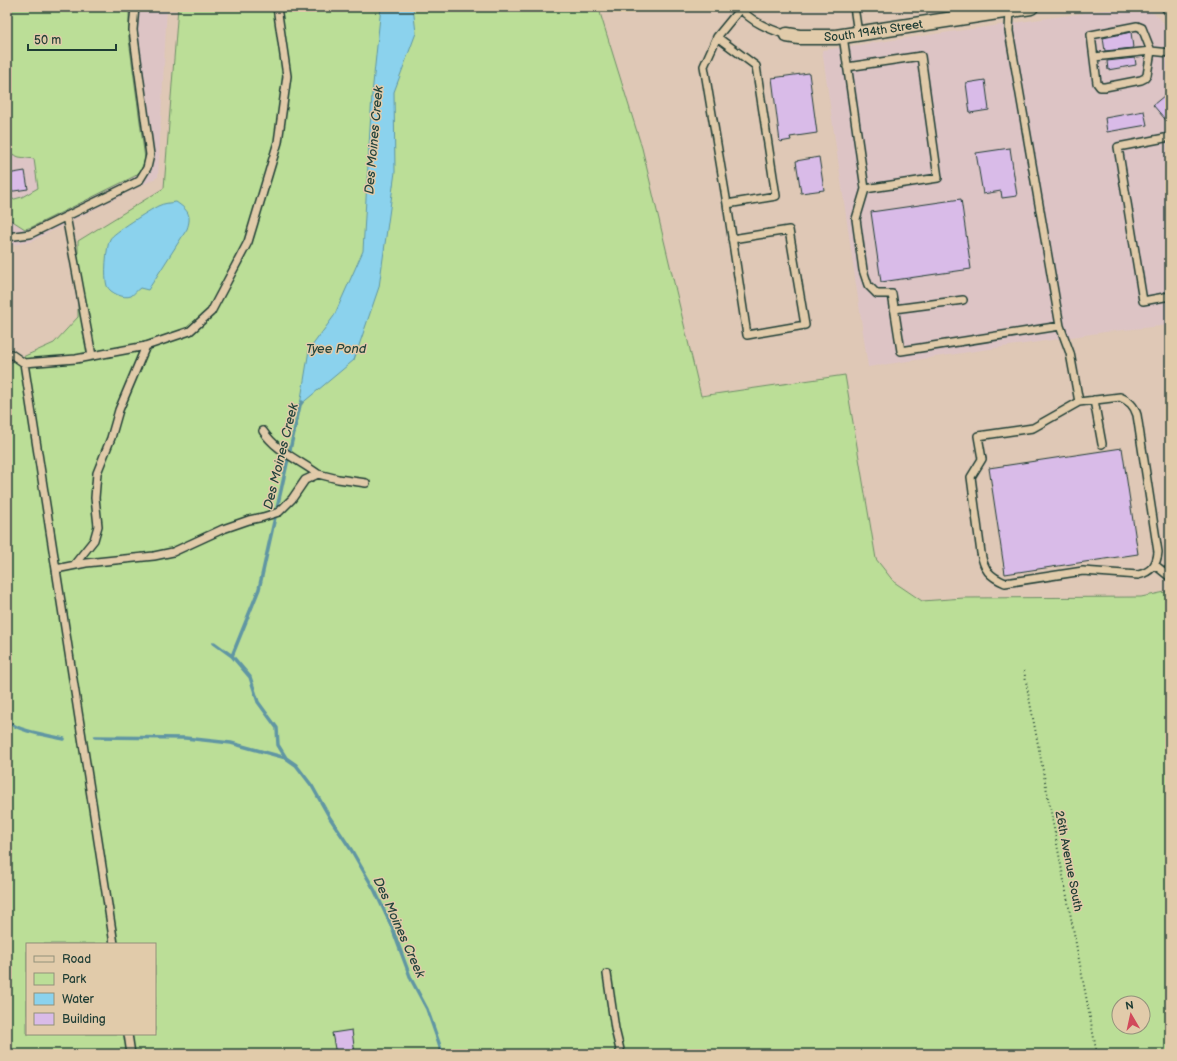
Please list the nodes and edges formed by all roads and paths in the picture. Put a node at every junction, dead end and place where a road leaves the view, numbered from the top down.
1 (135, 7) edge
2 (277, 7) edge
3 (854, 7) edge
4 (1031, 7) edge
5 (740, 8) edge
6 (1010, 10) junction
7 (858, 34) junction
8 (787, 35) joint
9 (843, 36) junction
10 (717, 37) junction
11 (1151, 51) junction
12 (1170, 53) edge
13 (1094, 56) junction
14 (847, 67) junction
15 (1170, 137) edge
16 (865, 189) junction
17 (727, 204) junction
18 (66, 216) junction
19 (7, 237) edge
20 (732, 238) junction
21 (1170, 296) edge
22 (963, 300) dead end
23 (894, 309) junction
24 (1060, 326) junction
25 (146, 346) junction
26 (7, 353) edge
27 (92, 356) junction
28 (24, 363) junction
29 (1094, 400) junction
30 (1079, 402) junction
31 (263, 431) dead end
32 (1102, 444) dead end
33 (318, 474) junction
34 (366, 483) dead end
35 (74, 565) junction
36 (1155, 565) junction
37 (56, 569) junction
38 (1170, 577) edge
39 (1024, 671) dead end
40 (114, 943) edge
41 (606, 974) dead end
42 (128, 1035) edge
43 (131, 1054) edge
44 (621, 1054) edge
45 (1097, 1054) edge

1 - 18 lane
2 - 25 lane
3 - 7 lane
4 - 6 street, South 194th Street
5 - 8 lane
5 - 10 lane
6 - 7 street, South 194th Street
6 - 24 lane
7 - 9 street, South 194th Street
8 - 9 street, South 194th Street
9 - 14 lane
10 - 17 lane
10 - 17 lane
11 - 12 lane
11 - 13 lane
11 - 13 lane
11 - 13 lane
14 - 16 lane
14 - 16 lane
15 - 21 lane
16 - 23 lane
17 - 20 lane
18 - 19 lane
18 - 27 lane
20 - 20 lane
22 - 23 lane
23 - 24 lane
24 - 30 lane
25 - 27 lane
25 - 35 lane
26 - 28 lane
27 - 28 lane
28 - 37 lane
29 - 30 lane
29 - 32 lane
29 - 36 lane
30 - 36 lane
31 - 33 lane
33 - 34 lane
33 - 35 lane
35 - 37 lane
36 - 38 lane
37 - 40 lane
39 - 45 path, 26th Avenue South
41 - 44 lane
42 - 43 lane

